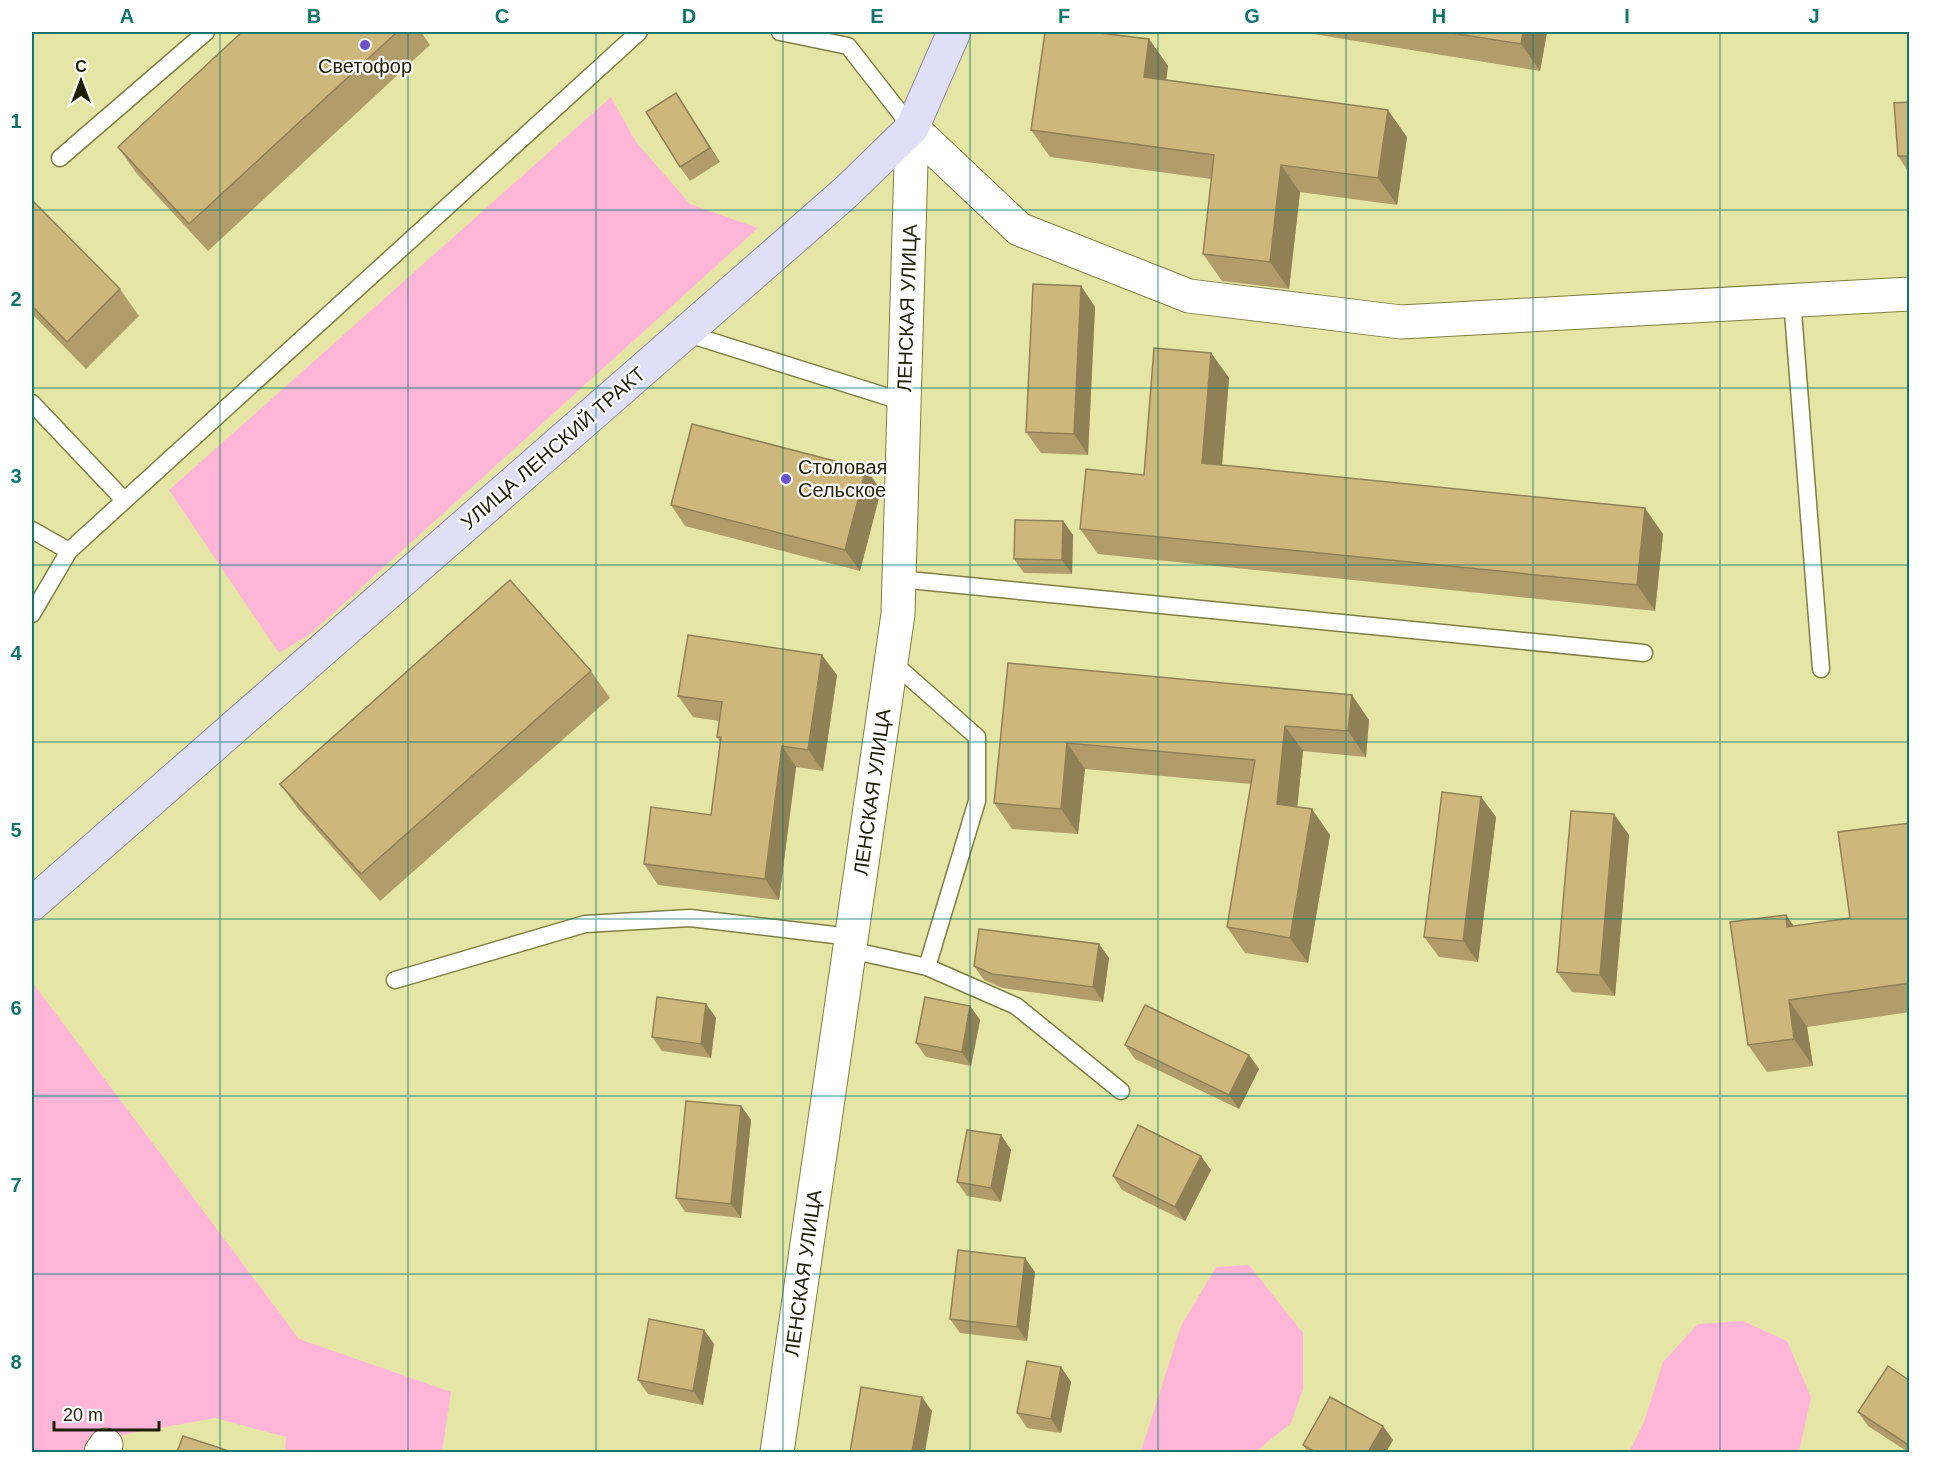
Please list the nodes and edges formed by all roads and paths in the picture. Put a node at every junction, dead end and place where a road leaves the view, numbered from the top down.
1 (206, 32) edge
2 (639, 32) edge
3 (780, 32) edge
4 (954, 32) edge
5 (820, 36) edge
6 (912, 128) junction
7 (60, 158) dead end
8 (1910, 294) edge
9 (1792, 299) junction
10 (685, 333) junction
11 (904, 402) junction
12 (32, 403) edge
13 (124, 500) junction
14 (32, 530) edge
15 (69, 551) junction
16 (899, 579) junction
17 (32, 614) edge
18 (1644, 653) dead end
19 (891, 661) junction
20 (1821, 669) dead end
21 (32, 904) edge
22 (850, 944) junction
23 (927, 967) junction
24 (395, 980) dead end
25 (1121, 1091) dead end
26 (777, 1452) edge

1 - 7 lane
2 - 13 lane
3 - 5 lane
4 - 6 main road, УЛИЦА ЛЕНСКИЙ ТРАКТ
5 - 6 lane
6 - 9 street
6 - 10 main road, УЛИЦА ЛЕНСКИЙ ТРАКТ
6 - 11 street, ЛЕНСКАЯ УЛИЦА
8 - 9 street
9 - 20 lane
10 - 11 lane
10 - 21 main road, УЛИЦА ЛЕНСКИЙ ТРАКТ
11 - 16 street, ЛЕНСКАЯ УЛИЦА
12 - 13 lane
13 - 15 lane
14 - 15 lane
15 - 17 lane
16 - 18 lane
16 - 19 street, ЛЕНСКАЯ УЛИЦА
19 - 22 street, ЛЕНСКАЯ УЛИЦА
19 - 23 lane
22 - 23 lane
22 - 24 lane
22 - 26 street, ЛЕНСКАЯ УЛИЦА
23 - 25 lane

